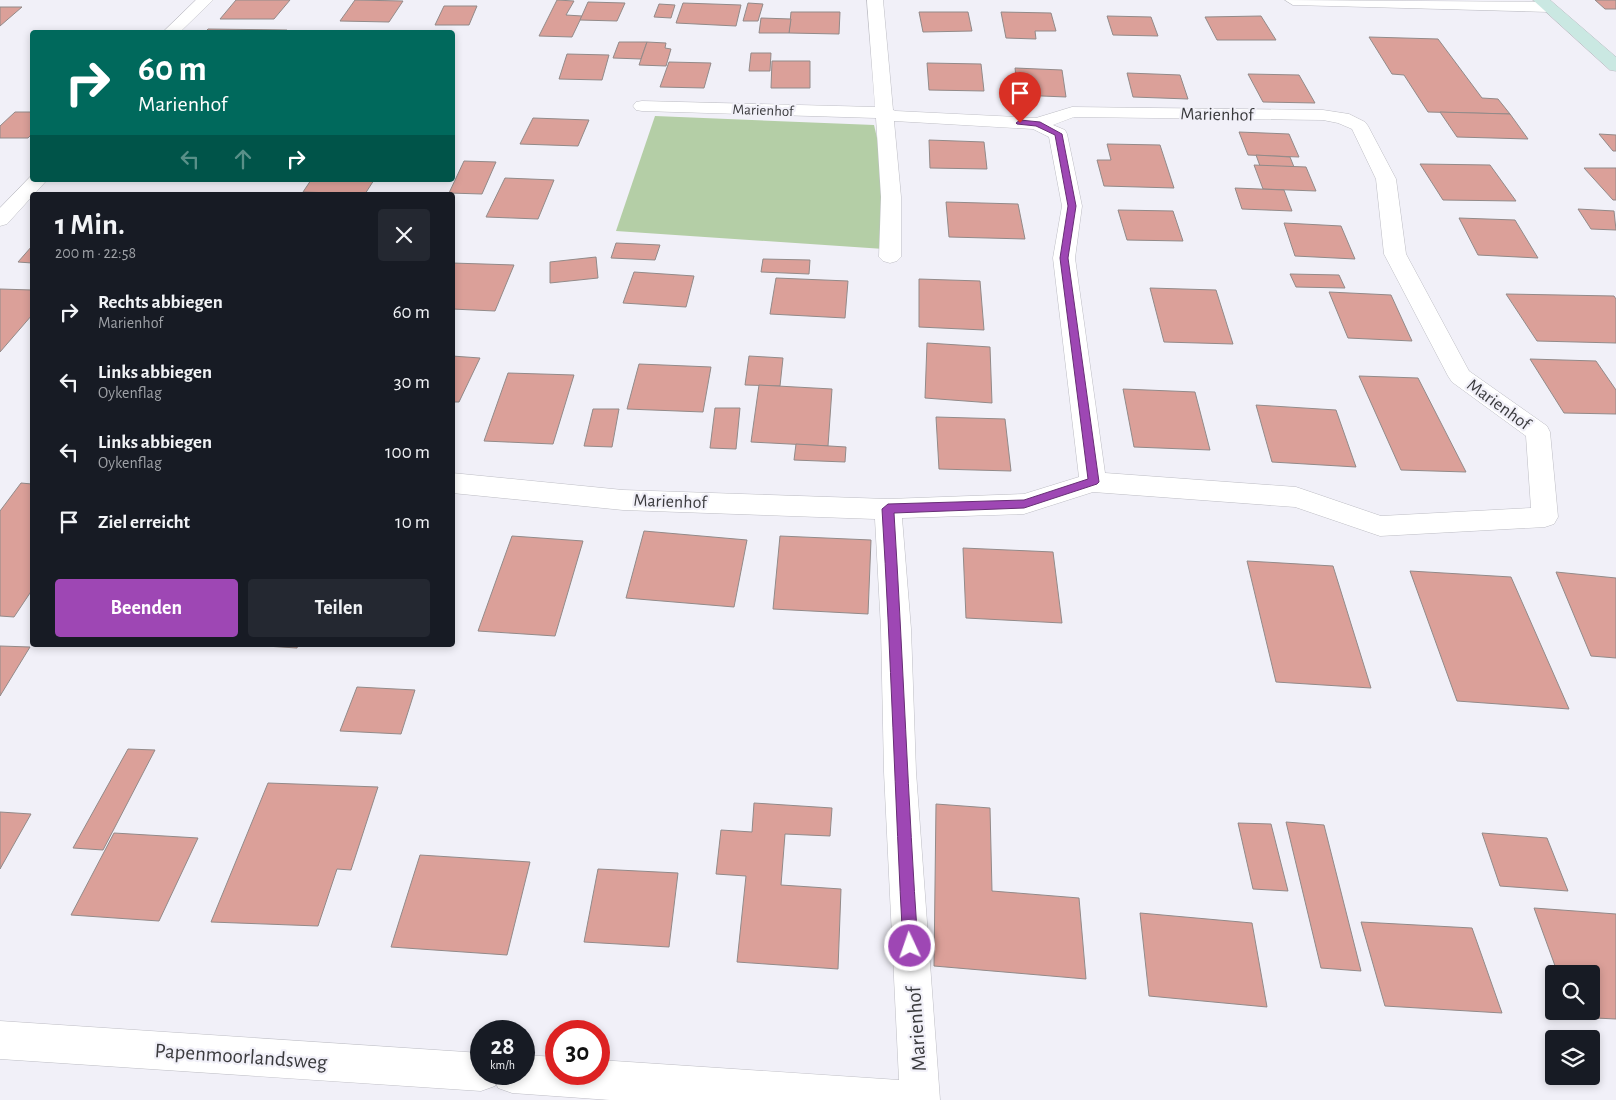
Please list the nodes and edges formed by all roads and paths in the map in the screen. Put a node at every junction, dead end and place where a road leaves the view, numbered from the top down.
1 (205, 0) edge
2 (875, 0) edge
3 (1294, 0) edge
4 (1545, 3) edge
5 (174, 30) edge
6 (1616, 66) edge
7 (642, 106) dead end
8 (884, 113) junction
9 (1038, 124) junction
10 (35, 182) edge
11 (0, 220) edge
12 (890, 257) dead end
13 (455, 482) edge
14 (1093, 482) junction
15 (888, 509) junction
16 (0, 1040) edge
17 (470, 1071) edge
18 (535, 1076) edge
19 (906, 1100) edge
20 (920, 1100) edge

1 - 5 street
2 - 8 street
3 - 4 street
4 - 6 street
7 - 8 street, Marienhof
8 - 9 street, Marienhof
8 - 12 street
9 - 14 street
9 - 14 street, Marienhof
10 - 11 street
13 - 15 street, Marienhof
14 - 15 street, Marienhof
15 - 20 street, Marienhof
16 - 17 street, Papenmoorlandsweg
18 - 19 street

